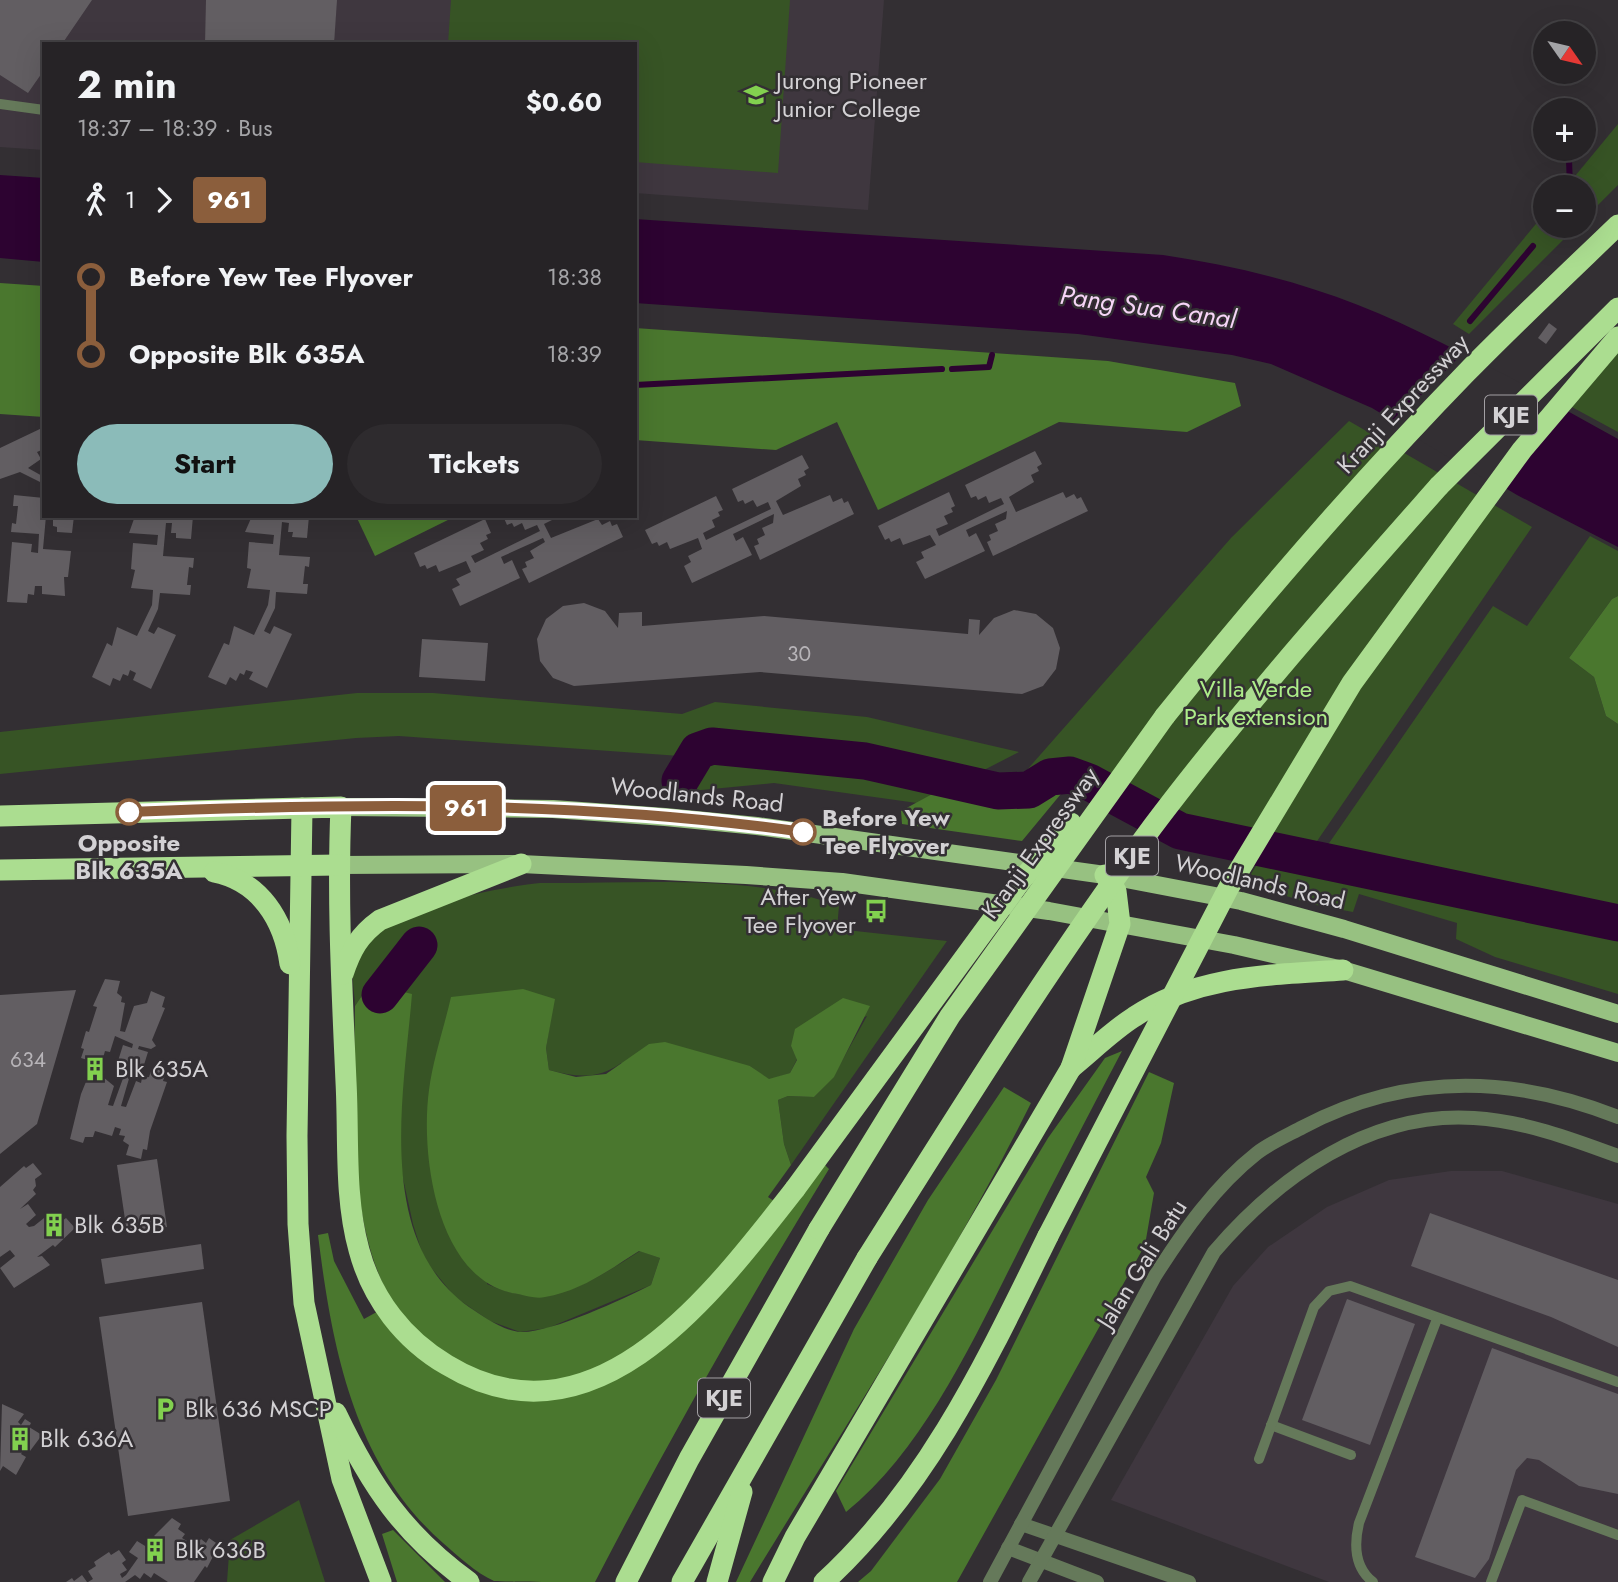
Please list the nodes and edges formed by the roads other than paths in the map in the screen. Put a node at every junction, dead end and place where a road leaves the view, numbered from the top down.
1 (0, 104) edge
2 (42, 110) edge
3 (1618, 225) edge
4 (1618, 308) edge
5 (1618, 337) edge
6 (1165, 716) junction
7 (341, 807) junction
8 (302, 808) junction
9 (0, 816) edge
10 (521, 864) junction
11 (338, 865) junction
12 (182, 866) junction
13 (302, 867) junction
14 (0, 870) edge
15 (1105, 875) junction
16 (1241, 901) junction
17 (1120, 924) junction
18 (1234, 945) junction
19 (1343, 970) junction
20 (340, 982) junction
21 (1618, 1014) edge
22 (298, 1018) junction
23 (1618, 1053) edge
24 (1071, 1068) junction
25 (1618, 1117) edge
26 (1618, 1156) edge
27 (1437, 1319) junction
28 (320, 1381) junction
29 (1618, 1382) edge
30 (1271, 1424) junction
31 (1351, 1455) dead end
32 (1259, 1459) dead end
33 (748, 1469) junction
34 (1021, 1524) junction
35 (1618, 1535) edge
36 (1056, 1536) junction
37 (1008, 1549) junction
38 (439, 1560) junction
39 (1041, 1562) junction
40 (720, 1574) edge
41 (629, 1575) edge
42 (685, 1576) edge
43 (381, 1582) edge
44 (437, 1582) edge
45 (470, 1582) edge
46 (773, 1582) edge
47 (824, 1582) edge
48 (990, 1582) edge
49 (1029, 1582) edge
50 (1097, 1582) edge
51 (1189, 1582) edge
52 (1373, 1582) edge
53 (1491, 1582) edge

1 - 2 lane
3 - 6 highway, Kranji Expressway / KJE
4 - 33 highway, KJE, bridge
5 - 47 highway, bridge
6 - 20 highway, bridge
6 - 41 highway, Kranji Expressway / KJE, bridge
7 - 8 highway, Woodlands Road
7 - 11 highway
7 - 15 main road, Woodlands Road
8 - 9 highway, Woodlands Road
8 - 13 highway
10 - 11 main road
10 - 17 main road
10 - 20 highway
11 - 13 highway
11 - 20 highway
12 - 13 highway
12 - 14 highway
12 - 22 highway
13 - 22 highway
15 - 16 main road, Woodlands Road
15 - 17 highway
16 - 18 main road
16 - 21 main road, Woodlands Road
17 - 18 main road
17 - 24 highway
18 - 19 main road
19 - 23 main road
19 - 24 highway
22 - 28 highway
24 - 46 highway
25 - 34 street, Jalan Gali Batu
26 - 36 street
27 - 29 lane
27 - 30 lane
27 - 52 lane
28 - 38 highway
28 - 43 highway
30 - 31 lane
30 - 32 lane
33 - 40 highway
33 - 42 highway, KJE
34 - 36 street
34 - 37 street, Jalan Gali Batu
35 - 53 lane
36 - 39 street
36 - 51 street
37 - 39 street
37 - 48 street, Jalan Gali Batu
38 - 44 highway
38 - 45 highway
39 - 49 street
39 - 50 street

